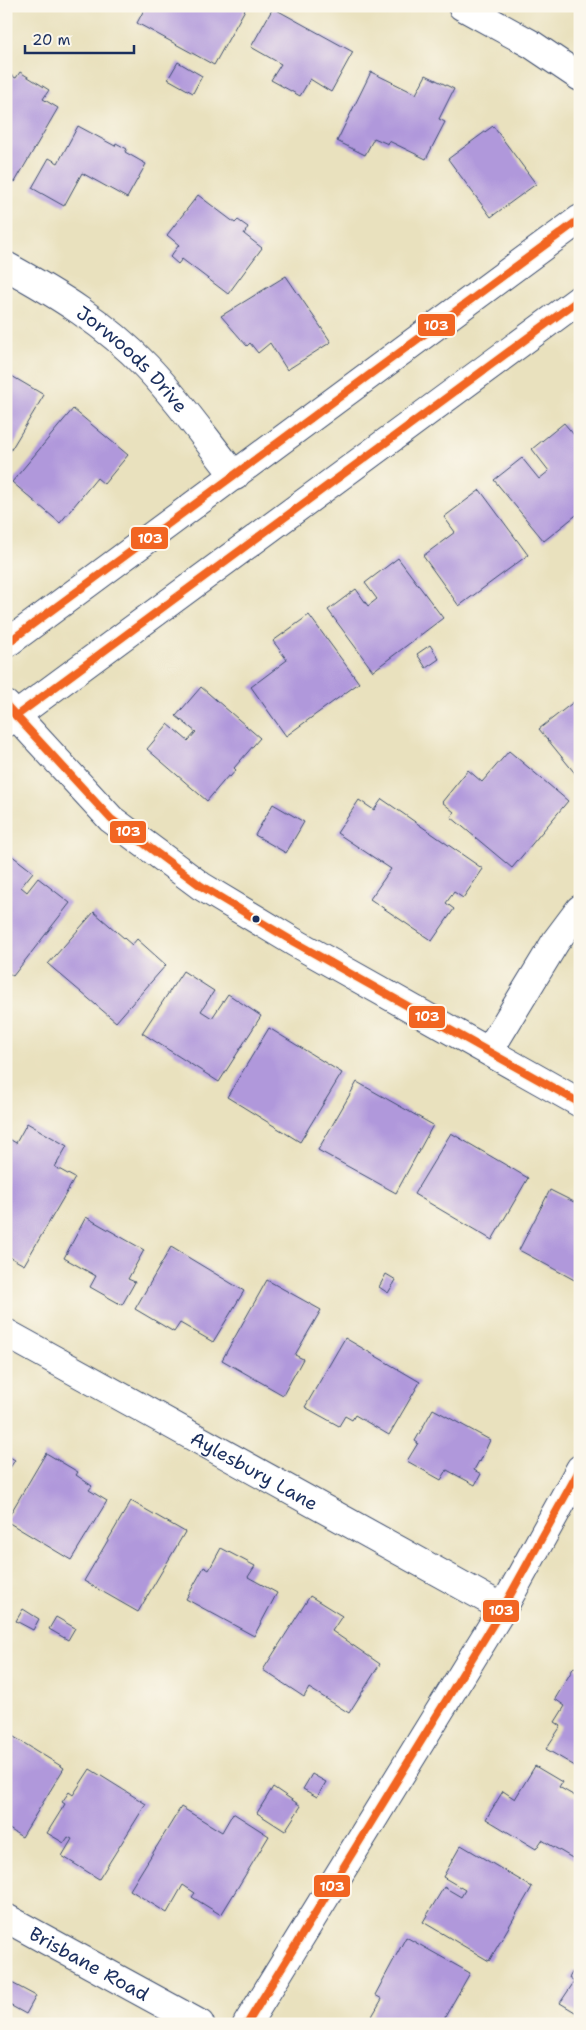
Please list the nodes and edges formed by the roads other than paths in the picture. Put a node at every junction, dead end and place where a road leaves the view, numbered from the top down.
1 (462, 6) edge
2 (580, 77) edge
3 (580, 219) edge
4 (6, 266) edge
5 (580, 299) edge
6 (235, 476) junction
7 (6, 644) edge
8 (10, 715) edge
9 (580, 909) edge
10 (489, 1051) junction
11 (580, 1103) edge
12 (6, 1333) edge
13 (580, 1470) edge
14 (503, 1608) junction
15 (6, 1918) edge
16 (200, 2024) edge
17 (247, 2024) edge

1 - 2 street
3 - 6 street
4 - 6 street, Jorwoods Drive
5 - 8 street
6 - 7 street
8 - 10 street
9 - 10 street
10 - 11 street
12 - 14 street, Aylesbury Lane
13 - 14 street
14 - 17 street
15 - 16 street, Brisbane Road

